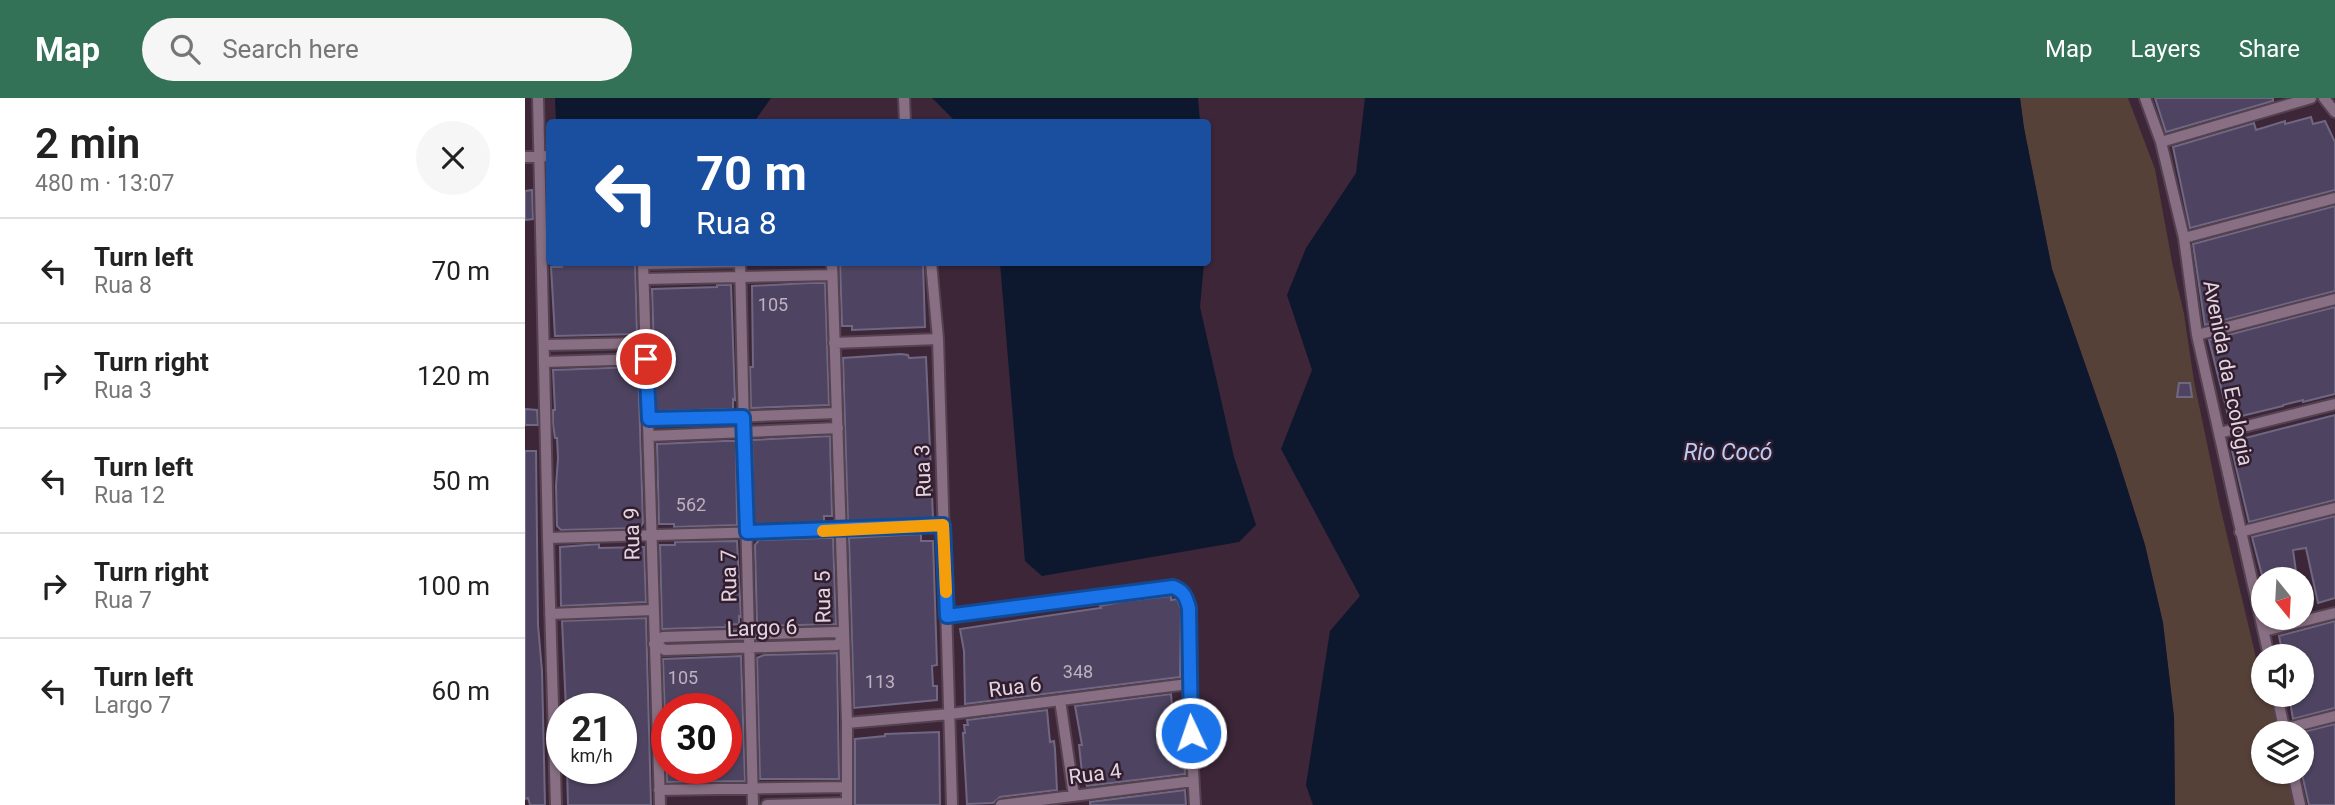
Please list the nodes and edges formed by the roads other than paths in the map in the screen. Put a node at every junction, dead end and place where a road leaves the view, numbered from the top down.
1 (538, 98) edge
2 (904, 98) edge
3 (2145, 98) edge
4 (2311, 98) edge
5 (2324, 98) edge
6 (2335, 112) edge
7 (905, 119) edge
8 (2161, 142) junction
9 (525, 157) edge
10 (544, 157) edge
11 (2335, 198) edge
12 (2184, 238) junction
13 (643, 266) edge
14 (739, 266) edge
15 (832, 266) edge
16 (931, 266) edge
17 (832, 275) junction
18 (740, 278) junction
19 (644, 279) junction
20 (2335, 299) edge
21 (2197, 335) junction
22 (938, 340) junction
23 (646, 343) junction
24 (835, 343) junction
25 (544, 345) junction
26 (646, 359) junction
27 (544, 362) junction
28 (2335, 404) edge
29 (837, 413) junction
30 (743, 417) junction
31 (649, 419) junction
32 (838, 428) junction
33 (744, 433) junction
34 (2219, 433) junction
35 (649, 436) junction
36 (2335, 508) edge
37 (943, 525) junction
38 (841, 530) junction
39 (747, 532) junction
40 (2240, 532) junction
41 (651, 536) junction
42 (548, 538) junction
43 (653, 610) junction
44 (2335, 613) edge
45 (550, 614) junction
46 (947, 616) junction
47 (2264, 631) junction
48 (750, 634) junction
49 (843, 639) junction
50 (654, 644) junction
51 (2267, 644) edge
52 (751, 648) junction
53 (1188, 684) junction
54 (1060, 700) junction
55 (950, 714) junction
56 (2335, 716) edge
57 (2314, 722) edge
58 (847, 723) junction
59 (1193, 781) junction
60 (2296, 784) edge
61 (847, 787) junction
62 (659, 790) junction
63 (753, 790) junction
64 (1074, 796) junction
65 (847, 804) edge
66 (556, 805) edge
67 (660, 805) edge
68 (754, 805) edge
69 (767, 805) edge
70 (952, 805) edge
71 (1001, 805) edge
72 (1195, 805) edge
73 (2300, 805) edge

1 - 10 street
2 - 7 street
3 - 8 street, Avenida da Ecologia
4 - 8 street
5 - 6 street
8 - 12 street, Avenida da Ecologia
9 - 10 street
10 - 25 street
11 - 12 street
12 - 21 street, Avenida da Ecologia
13 - 19 street, Rua 9
14 - 18 street, Rua 7
15 - 17 street, Rua 5
16 - 22 street, Rua 3
17 - 18 street
17 - 24 street, Rua 5
18 - 19 street
18 - 30 street, Rua 7
19 - 23 street, Rua 9
20 - 21 street
21 - 34 street, Avenida da Ecologia
22 - 24 street
22 - 37 street, Rua 3
23 - 25 street
23 - 26 street, Rua 9
24 - 29 street, Rua 5
25 - 27 street
26 - 27 street
26 - 31 street, Rua 9
27 - 42 street
28 - 34 street
29 - 30 street
29 - 32 street, Rua 5
30 - 31 street
30 - 33 street, Rua 7
31 - 35 street, Rua 9
32 - 33 street
32 - 38 street, Rua 5
33 - 35 street
33 - 39 street, Rua 7
34 - 40 street, Avenida da Ecologia
35 - 41 street, Rua 9
36 - 40 street
37 - 38 street
37 - 46 street, Rua 3
38 - 39 street
38 - 49 street, Rua 5
39 - 41 street
39 - 48 street, Rua 7
40 - 47 street, Avenida da Ecologia
41 - 42 street
41 - 43 street, Rua 9
42 - 45 street
43 - 45 street
43 - 50 street, Rua 9
44 - 47 street
45 - 66 street
46 - 53 street
46 - 55 street, Rua 3
47 - 51 street, Avenida da Ecologia
48 - 49 street, Largo 6
48 - 50 street, Largo 6
48 - 52 street, Rua 7
49 - 52 street, Largo 6
49 - 58 street, Rua 5
50 - 52 street, Largo 6
50 - 62 street, Rua 9
52 - 63 street, Rua 7
53 - 54 street, Rua 6
53 - 59 street
54 - 55 street, Rua 6
54 - 64 street
55 - 58 street, Rua 6
55 - 70 street, Rua 3
56 - 57 street
58 - 61 street, Rua 5
59 - 64 street, Rua 4
59 - 72 street
60 - 73 street
61 - 63 street
61 - 65 street, Rua 5
62 - 63 street
62 - 67 street, Rua 9
63 - 68 street, Rua 7
64 - 71 street, Rua 4
65 - 69 street

